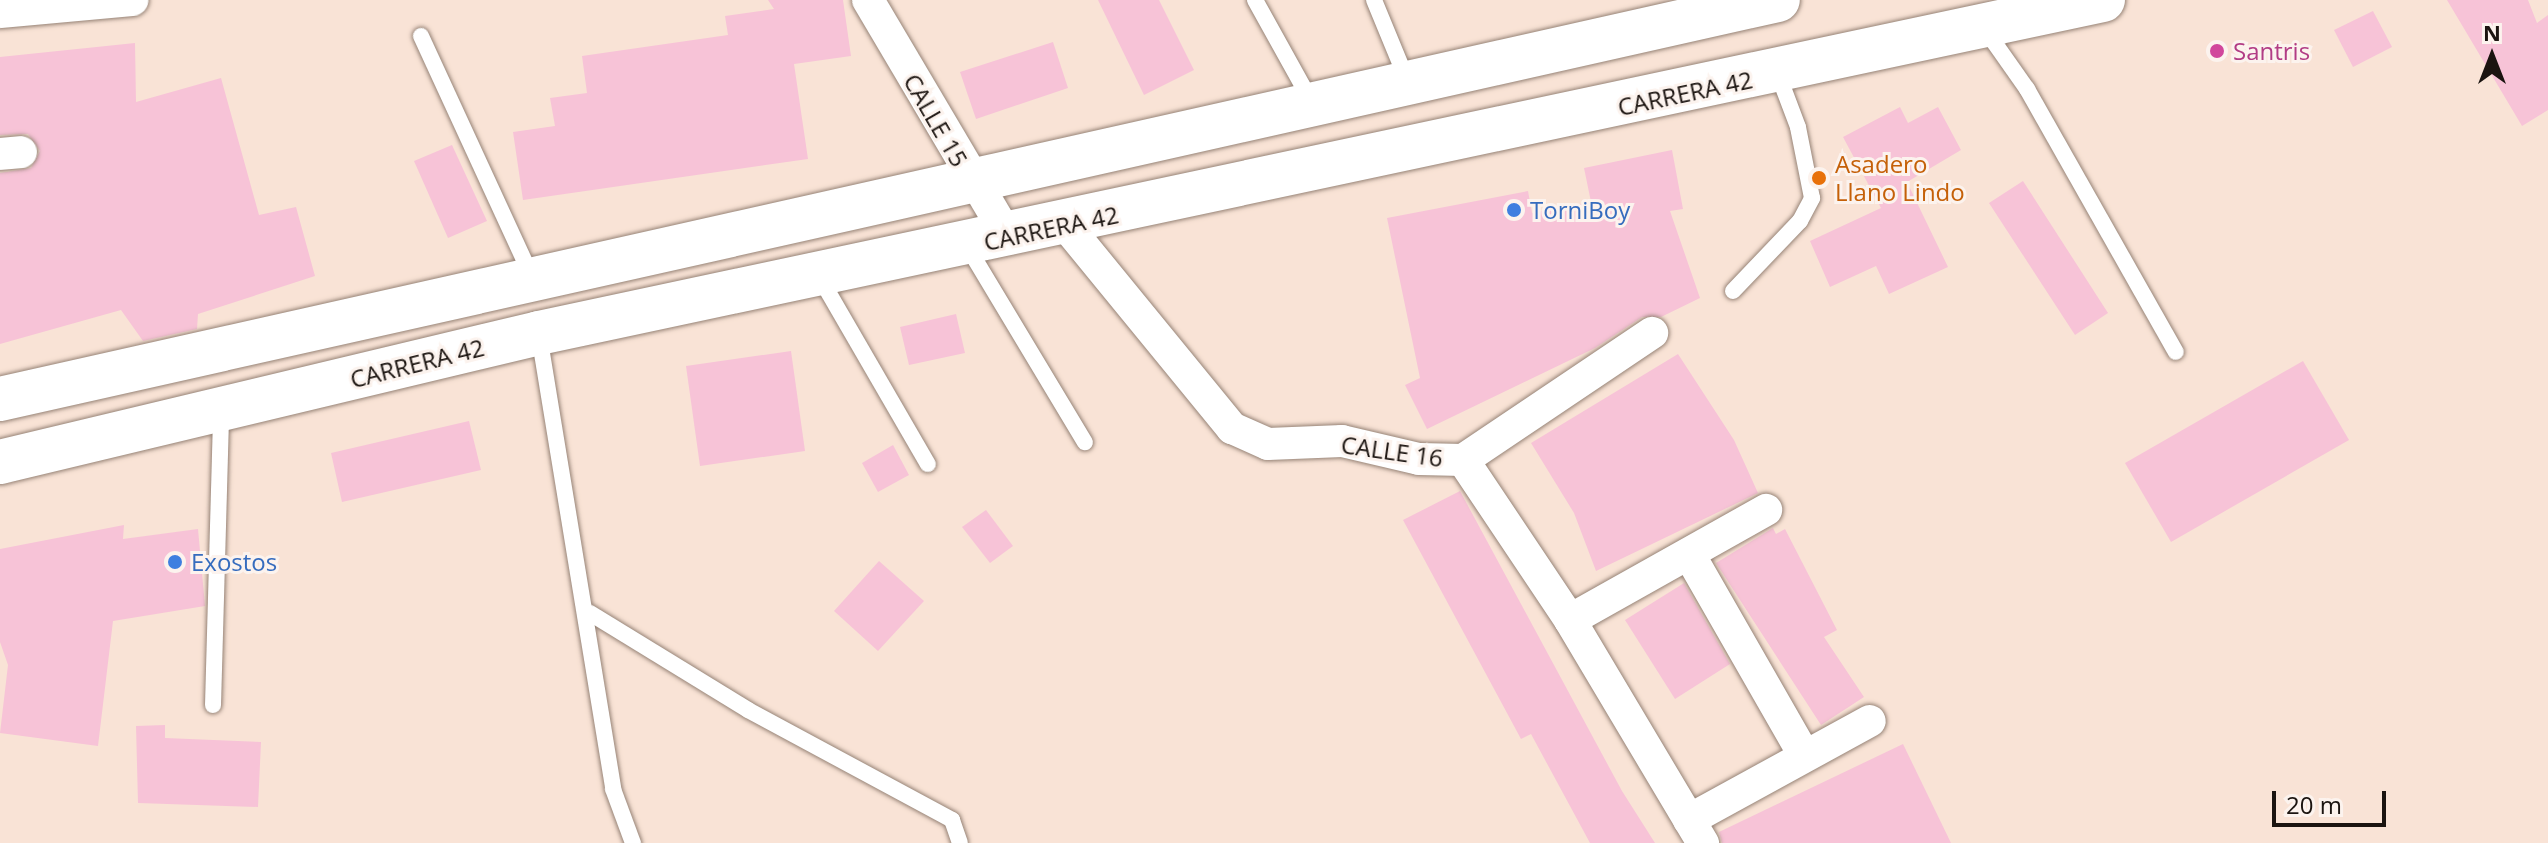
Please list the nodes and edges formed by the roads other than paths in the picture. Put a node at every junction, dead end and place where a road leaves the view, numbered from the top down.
1 (132, 0) edge
2 (868, 0) edge
3 (1255, 0) edge
4 (1374, 0) edge
5 (2103, 0) edge
6 (1770, 1) edge
7 (0, 12) edge
8 (1984, 27) junction
9 (421, 36) dead end
10 (1778, 74) junction
11 (1409, 82) junction
12 (1312, 103) junction
13 (969, 178) junction
14 (1065, 224) junction
15 (988, 242) junction
16 (532, 277) junction
17 (820, 278) junction
18 (1733, 291) dead end
19 (539, 333) junction
20 (1652, 333) dead end
21 (2176, 352) dead end
22 (0, 399) edge
23 (221, 411) junction
24 (1085, 442) dead end
25 (1463, 460) junction
26 (0, 462) edge
27 (928, 464) dead end
28 (1766, 510) dead end
29 (1689, 554) junction
30 (590, 613) junction
31 (1570, 620) junction
32 (213, 705) dead end
33 (1870, 721) dead end
34 (1803, 753) junction
35 (1696, 832) edge
36 (633, 843) edge
37 (960, 843) edge

1 - 7 street
2 - 13 street, CALLE 15
3 - 12 lane
4 - 11 lane
5 - 8 highway, CARRERA 42
6 - 11 highway
8 - 10 highway, CARRERA 42
8 - 21 lane
9 - 16 lane
10 - 14 highway, CARRERA 42
10 - 18 lane
11 - 12 highway
12 - 13 highway
13 - 15 street, CALLE 15
13 - 16 highway
14 - 15 highway, CARRERA 42
14 - 25 street, CALLE 16
15 - 17 highway, CARRERA 42
15 - 24 lane
16 - 22 highway
17 - 19 highway, CARRERA 42
17 - 27 lane
19 - 23 highway, CARRERA 42
19 - 30 lane
20 - 25 street
23 - 26 highway, CARRERA 42
23 - 32 lane
25 - 31 street, CALLE 16
28 - 29 street
29 - 31 street
29 - 34 street
30 - 36 lane
30 - 37 lane
31 - 35 street, CALLE 16
33 - 34 street
34 - 35 street

